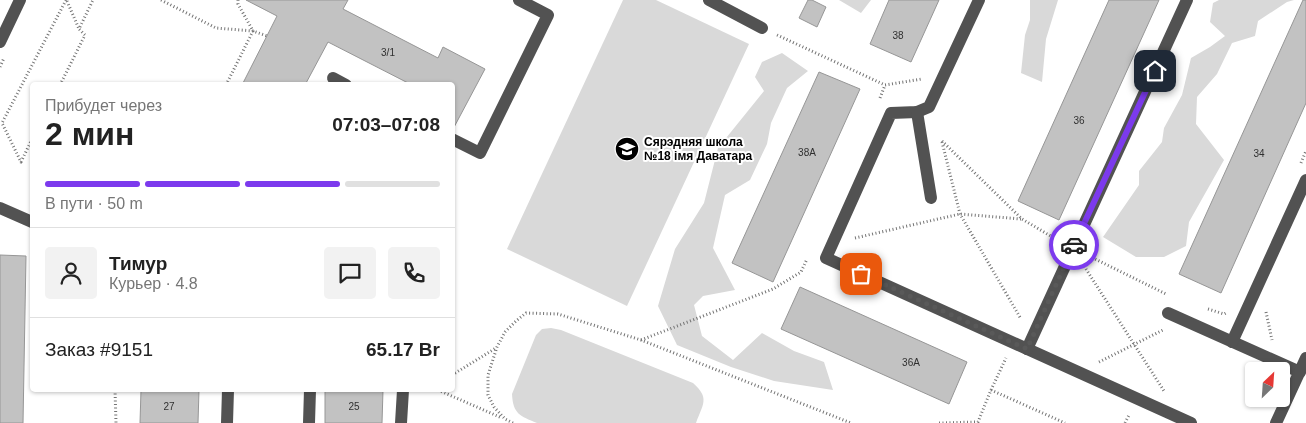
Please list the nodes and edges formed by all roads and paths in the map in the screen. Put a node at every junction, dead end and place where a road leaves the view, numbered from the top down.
1 (20, 0) edge
2 (66, 0) edge
3 (93, 0) edge
4 (161, 0) edge
5 (519, 0) edge
6 (710, 0) edge
7 (979, 0) edge
8 (1187, 0) edge
9 (238, 2) edge
10 (762, 28) joint
11 (79, 29) junction
12 (253, 31) junction
13 (267, 36) dead end
14 (0, 42) edge
15 (333, 78) dead end
16 (62, 82) edge
17 (228, 82) edge
18 (340, 82) edge
19 (886, 85) junction
20 (878, 103) dead end
21 (930, 107) junction
22 (916, 112) junction
23 (455, 140) edge
24 (30, 143) edge
25 (1306, 180) edge
26 (932, 198) dead end
27 (0, 208) edge
28 (960, 214) junction
29 (1022, 219) dead end
30 (30, 221) edge
31 (834, 242) junction
32 (1073, 248) junction
33 (810, 253) dead end
34 (1259, 284) junction
35 (1168, 313) dead end
36 (1184, 320) junction
37 (1025, 326) dead end
38 (641, 340) junction
39 (1232, 342) junction
40 (1135, 344) junction
41 (497, 347) junction
42 (1027, 349) junction
43 (1008, 355) dead end
44 (1306, 358) edge
45 (1278, 362) joint
46 (1290, 367) edge
47 (1079, 372) junction
48 (1300, 372) junction
49 (455, 374) edge
50 (991, 390) junction
51 (115, 392) edge
52 (228, 392) edge
53 (310, 392) edge
54 (403, 392) edge
55 (443, 392) edge
56 (505, 419) junction
57 (1187, 421) edge
58 (116, 423) edge
59 (227, 423) edge
60 (309, 423) edge
61 (402, 423) edge
62 (513, 423) edge
63 (851, 423) edge
64 (939, 423) edge
65 (978, 423) edge
66 (1065, 423) edge
67 (1276, 423) edge

1 - 14 street
2 - 11 path
2 - 24 path
3 - 11 path
4 - 12 path
5 - 23 street
6 - 10 street
7 - 21 street
8 - 32 street
9 - 12 path
10 - 19 path
11 - 16 path
12 - 13 path
12 - 17 path
15 - 18 street
19 - 20 path
19 - 21 path
21 - 22 street
21 - 28 path
22 - 26 street
22 - 31 street
25 - 34 street
27 - 30 street
28 - 29 path
28 - 31 path
28 - 37 path
31 - 42 street
32 - 40 path
32 - 42 street
33 - 38 path
34 - 39 street
34 - 45 path
35 - 36 street
36 - 39 street
36 - 40 path
38 - 41 path
38 - 63 path
39 - 45 street
40 - 47 path
40 - 57 path
41 - 49 path
41 - 56 path
42 - 47 street
43 - 50 path
44 - 48 street
46 - 48 street
47 - 57 street
48 - 67 street
50 - 65 path
50 - 66 path
51 - 58 path
52 - 59 street
53 - 60 street
54 - 61 street
55 - 56 path
56 - 62 path
64 - 65 path

